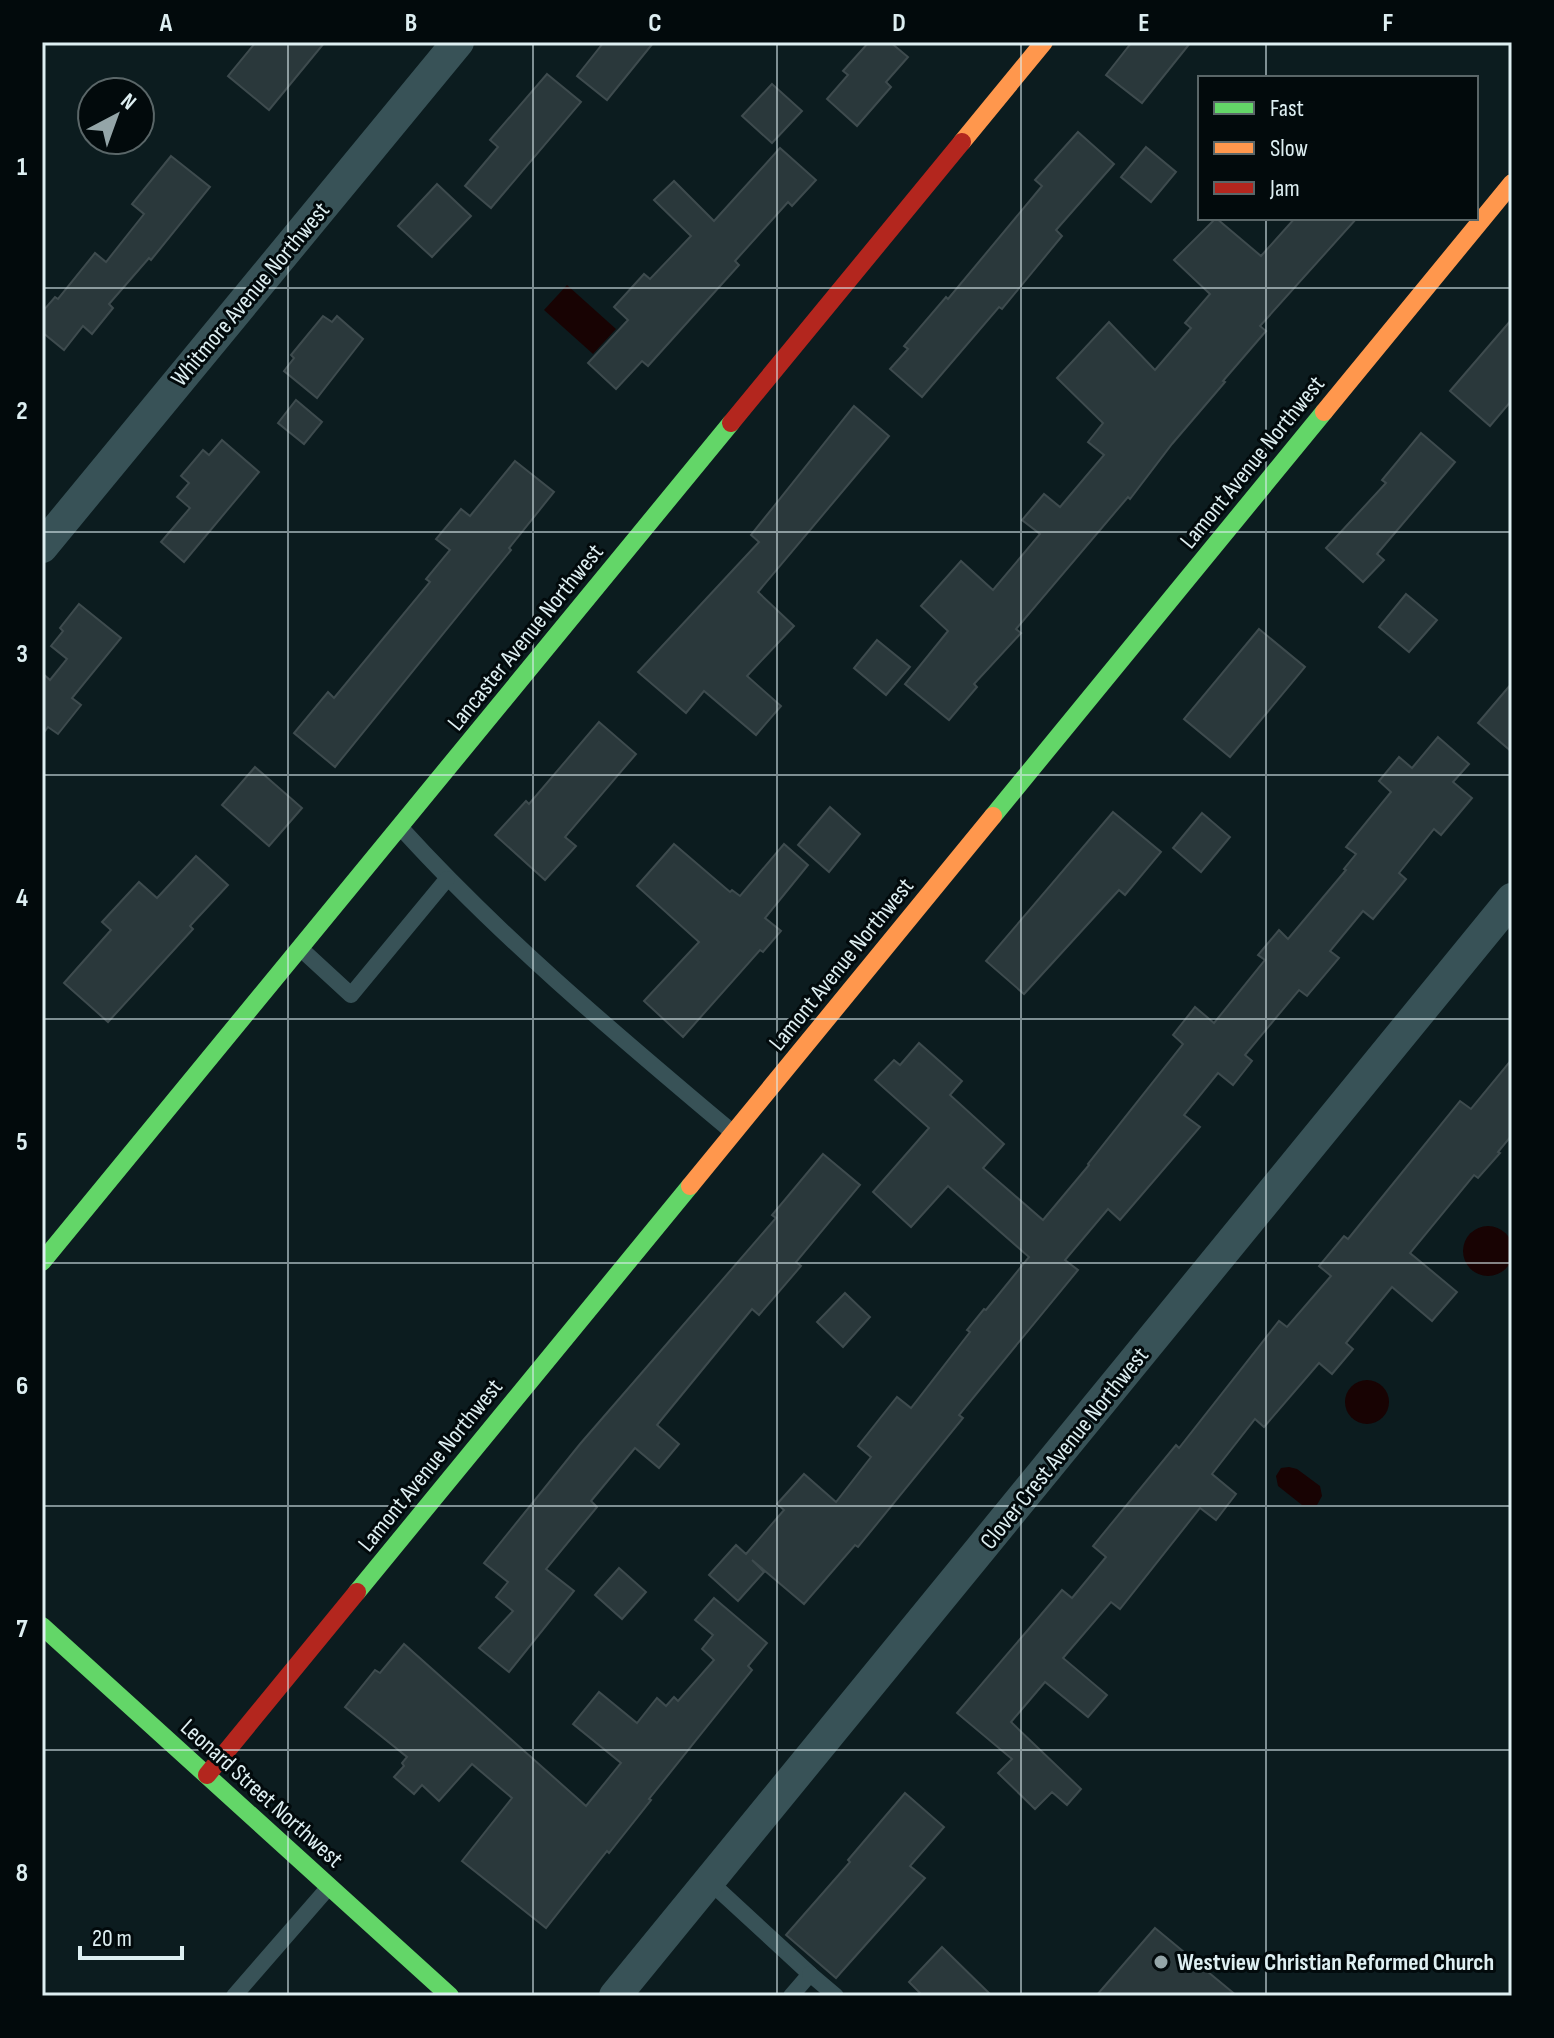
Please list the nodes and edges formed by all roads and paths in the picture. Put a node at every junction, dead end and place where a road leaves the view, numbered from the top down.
1 (458, 42) edge
2 (1044, 42) edge
3 (1512, 183) edge
4 (42, 547) edge
5 (400, 827) junction
6 (447, 879) junction
7 (1512, 899) edge
8 (300, 948) junction
9 (733, 1133) junction
10 (42, 1262) edge
11 (44, 1631) edge
12 (207, 1775) junction
13 (709, 1881) junction
14 (329, 1886) junction
15 (810, 1974) junction
16 (234, 1996) edge
17 (450, 1996) edge
18 (615, 1996) edge
19 (791, 1996) edge
20 (836, 1996) edge

1 - 4 street, Whitmore Avenue Northwest
2 - 5 street, Lancaster Avenue Northwest
3 - 9 street, Lamont Avenue Northwest
5 - 6 lane
5 - 8 street, Lancaster Avenue Northwest
6 - 8 lane
6 - 9 lane
7 - 13 street, Clover Crest Avenue Northwest
8 - 10 street, Lancaster Avenue Northwest
9 - 12 street, Lamont Avenue Northwest
11 - 12 street, Leonard Street Northwest
12 - 14 street, Leonard Street Northwest
13 - 15 lane
13 - 18 street, Clover Crest Avenue Northwest
14 - 16 lane
14 - 17 street, Leonard Street Northwest
15 - 19 lane
15 - 20 lane

